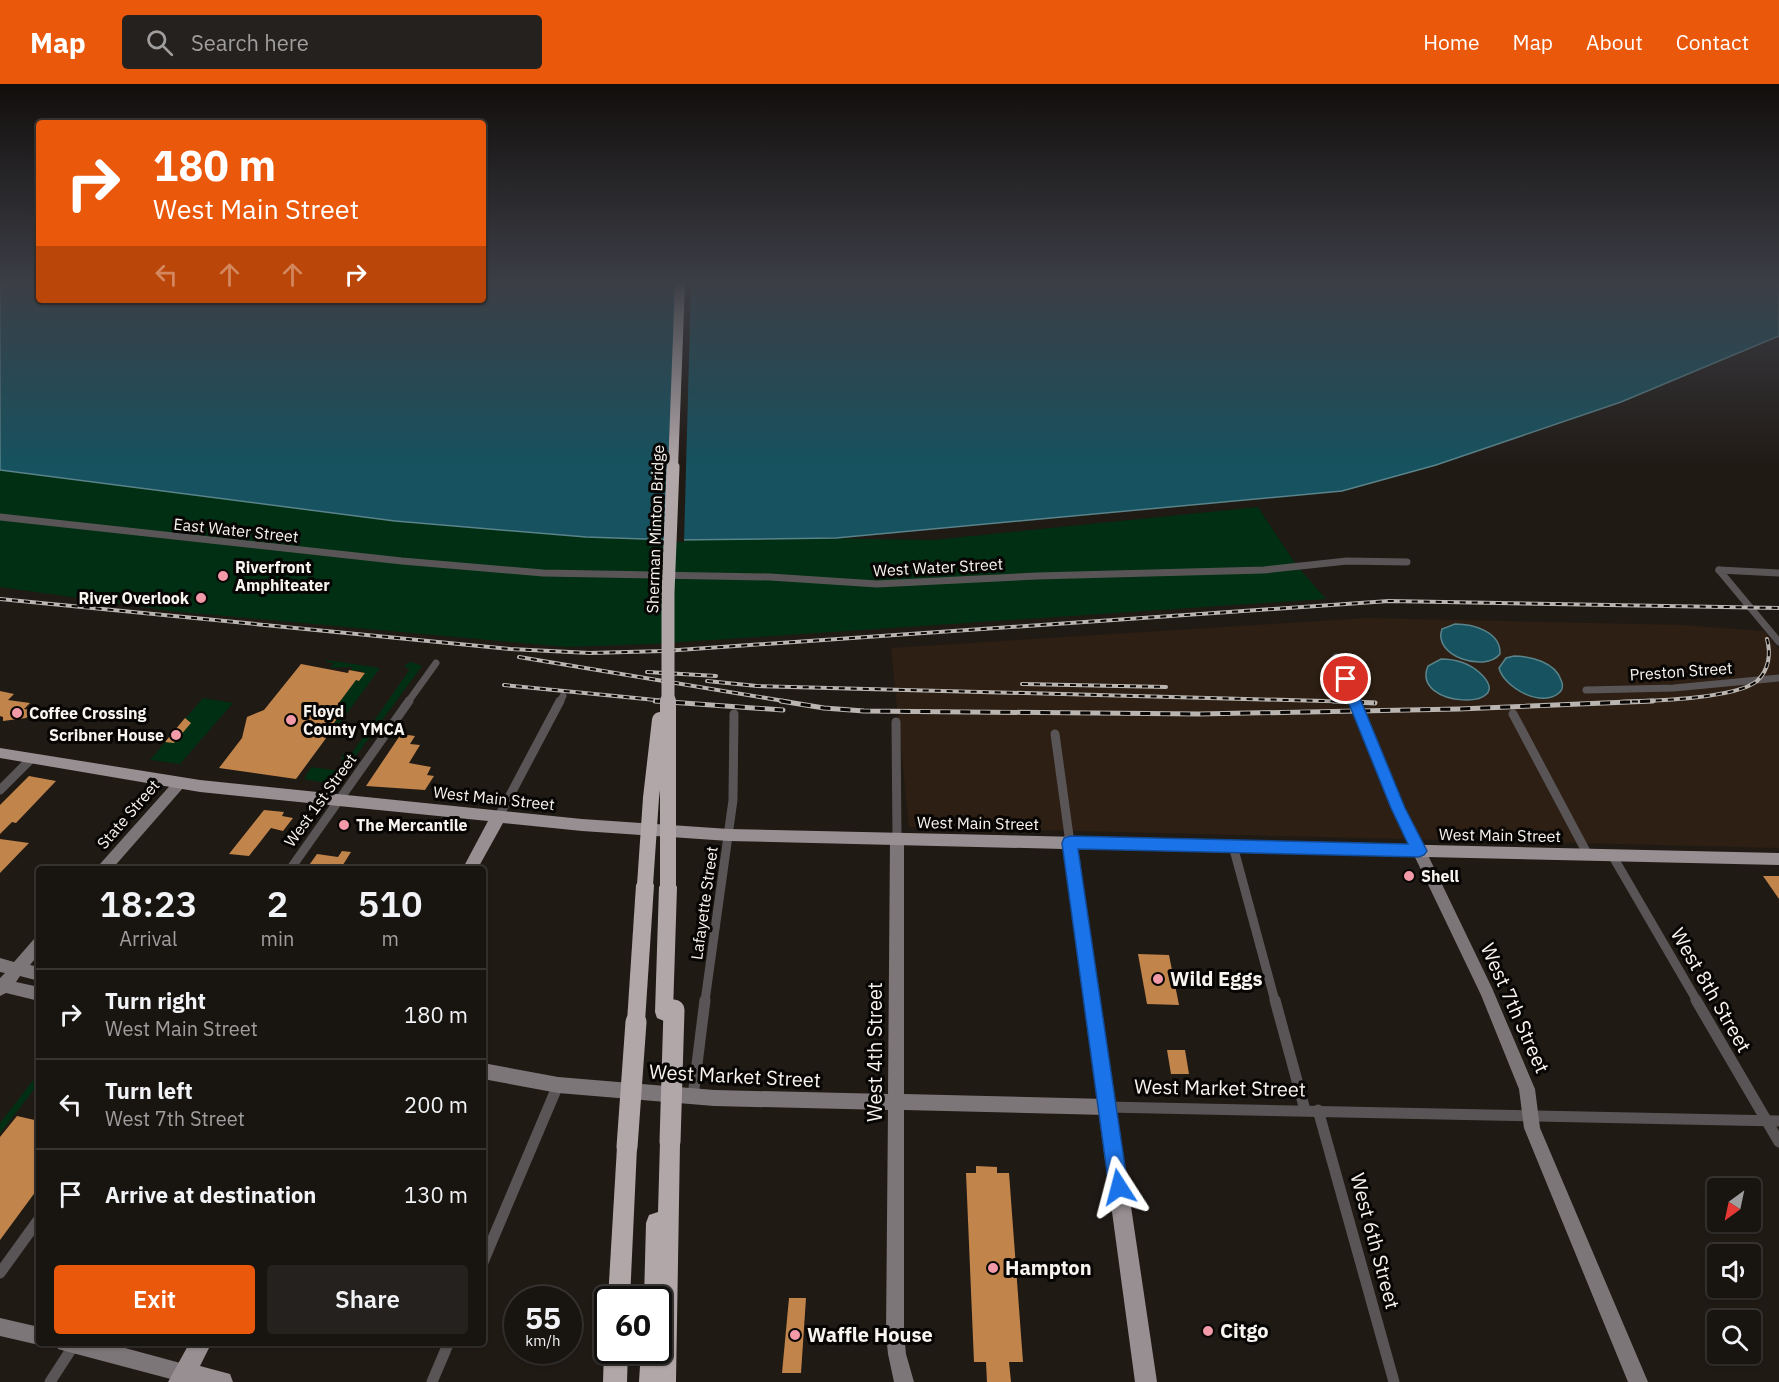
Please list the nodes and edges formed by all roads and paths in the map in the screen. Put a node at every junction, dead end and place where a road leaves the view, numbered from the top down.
1 (680, 345) edge
2 (680, 345) edge
3 (681, 345) edge
4 (0, 517) edge
5 (268, 539) dead end
6 (254, 545) junction
7 (1407, 562) dead end
8 (470, 568) joint
9 (1779, 573) edge
10 (1779, 642) edge
11 (1336, 657) dead end
12 (436, 663) dead end
13 (1779, 678) edge
14 (1586, 690) dead end
15 (563, 696) dead end
16 (734, 714) dead end
17 (1513, 714) dead end
18 (896, 722) dead end
19 (1055, 734) dead end
20 (0, 753) edge
21 (31, 759) junction
22 (178, 784) junction
23 (0, 790) edge
24 (340, 800) junction
25 (499, 816) junction
26 (729, 835) junction
27 (897, 839) junction
28 (1070, 843) junction
29 (1233, 846) junction
30 (1419, 851) junction
31 (1588, 855) junction
32 (1612, 855) junction
33 (1779, 859) edge
34 (107, 866) edge
35 (292, 866) edge
36 (471, 866) edge
37 (673, 886) junction
38 (36, 947) edge
39 (0, 965) edge
40 (17, 969) junction
41 (36, 973) edge
42 (1, 986) edge
43 (36, 993) edge
44 (486, 1072) edge
45 (558, 1085) junction
46 (693, 1096) junction
47 (896, 1101) junction
48 (1106, 1107) junction
49 (1311, 1110) junction
50 (1532, 1116) junction
51 (1767, 1121) junction
52 (1779, 1121) edge
53 (665, 1142) junction
54 (1779, 1142) edge
55 (36, 1223) edge
56 (486, 1255) edge
57 (0, 1273) edge
58 (620, 1286) edge
59 (656, 1286) edge
60 (0, 1327) edge
61 (36, 1335) edge
62 (69, 1346) edge
63 (77, 1346) edge
64 (200, 1346) edge
65 (447, 1346) edge
66 (655, 1364) edge
67 (182, 1378) edge
68 (658, 1379) edge
69 (50, 1382) edge
70 (222, 1382) edge
71 (432, 1382) edge
72 (904, 1382) edge
73 (1146, 1382) edge
74 (1394, 1382) edge
75 (1638, 1382) edge

1 - 58 highway, Sherman Minton Bridge, bridge
2 - 37 highway, bridge
3 - 37 highway, Sherman Minton Bridge, bridge
4 - 6 street, East Water Street
5 - 6 street
6 - 8 street, East Water Street
7 - 8 street, West Water Street
9 - 10 street
11 - 30 street, West 7th Street
12 - 24 street, West 1st Street
13 - 14 street, Preston Street
15 - 25 street
16 - 26 street, Lafayette Street
17 - 31 street
18 - 27 street, West 4th Street
19 - 28 street
20 - 21 main road, West Main Street
21 - 22 main road, West Main Street
21 - 23 street
22 - 24 main road, West Main Street
22 - 34 street, State Street
24 - 25 main road, West Main Street
24 - 35 street, West 1st Street
25 - 26 main road, West Main Street
25 - 36 main road
26 - 27 main road, West Main Street
26 - 46 street, Lafayette Street
27 - 28 main road, West Main Street
27 - 47 street, West 4th Street
28 - 29 main road, West Main Street
28 - 48 main road
29 - 30 main road, West Main Street
29 - 49 street, West 6th Street
30 - 31 main road, West Main Street
30 - 50 street, West 7th Street
31 - 32 main road, West Main Street
32 - 33 main road, West Main Street
32 - 51 street, West 8th Street
37 - 53 highway
38 - 40 street
39 - 40 street
40 - 41 street
40 - 42 street
42 - 43 street
44 - 45 street, West Market Street
45 - 46 street, West Market Street
45 - 56 street
46 - 47 street, West Market Street
47 - 48 street, West Market Street
47 - 72 street, West 4th Street
48 - 49 street, West Market Street
48 - 73 main road
49 - 50 street, West Market Street
49 - 74 street, West 6th Street
50 - 51 street, West Market Street
50 - 75 street, West 7th Street
51 - 52 street, West Market Street
51 - 54 street, West 8th Street
53 - 59 highway
53 - 68 highway
55 - 57 street
60 - 61 street
62 - 69 street
63 - 67 street
64 - 67 main road
65 - 71 street
66 - 68 highway
67 - 70 main road

